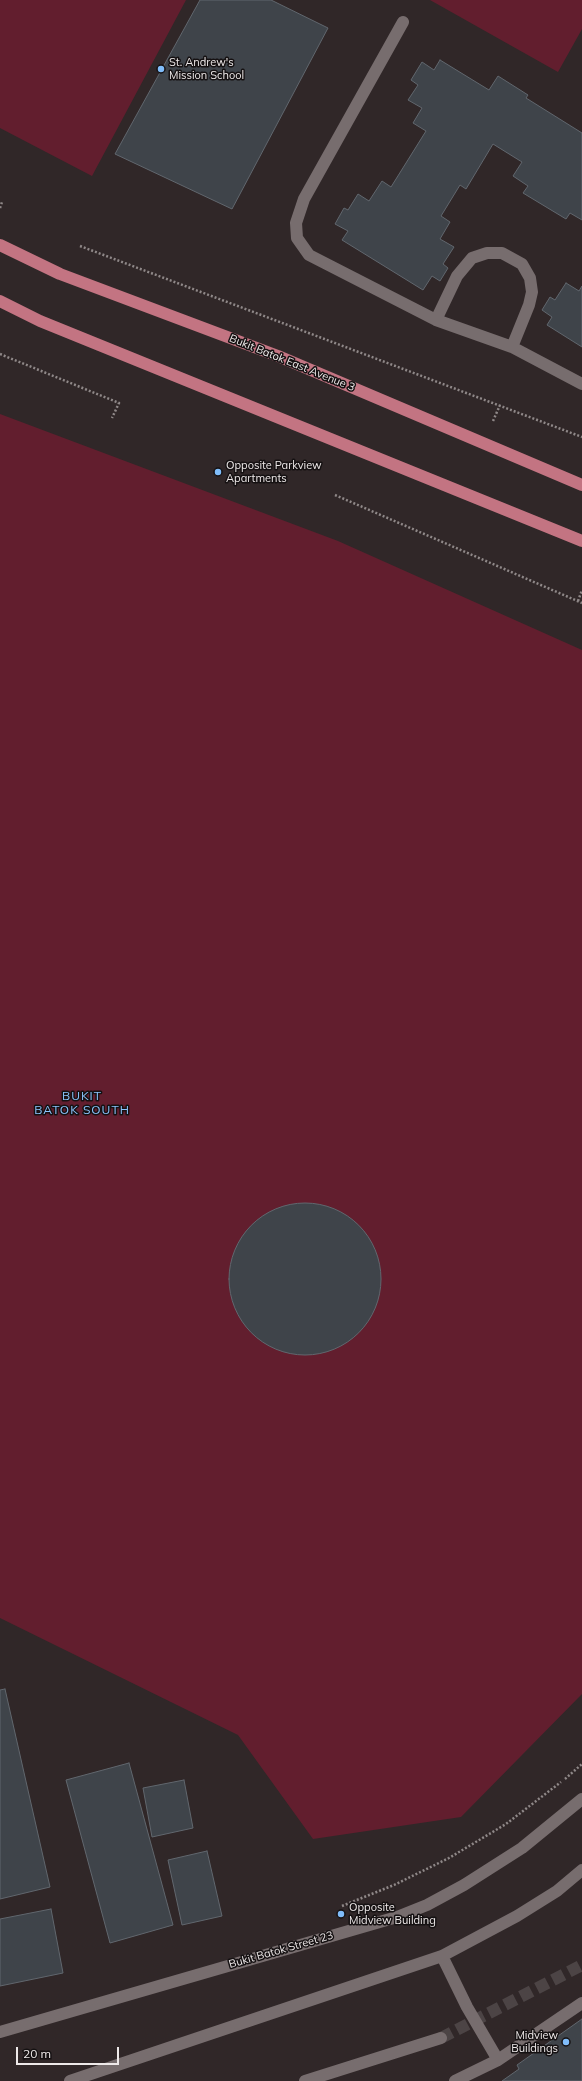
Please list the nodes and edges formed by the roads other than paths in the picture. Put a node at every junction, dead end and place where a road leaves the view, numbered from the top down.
1 (403, 22) dead end
2 (0, 245) edge
3 (0, 301) edge
4 (436, 320) junction
5 (512, 347) junction
6 (582, 384) edge
7 (582, 485) edge
8 (582, 541) edge
9 (582, 1799) edge
10 (582, 1870) edge
11 (442, 1956) junction
12 (582, 2003) edge
13 (0, 2032) edge
14 (441, 2038) tunnel mouth
15 (498, 2060) junction
16 (70, 2081) edge
17 (305, 2081) edge
18 (456, 2081) edge

1 - 4 street
2 - 7 main road, Bukit Batok East Avenue 3
3 - 8 main road
4 - 5 street
4 - 5 street
5 - 6 street
9 - 13 street, Bukit Batok Street 23
10 - 11 street
11 - 15 street
11 - 16 street
12 - 15 street
14 - 17 street
15 - 18 street

